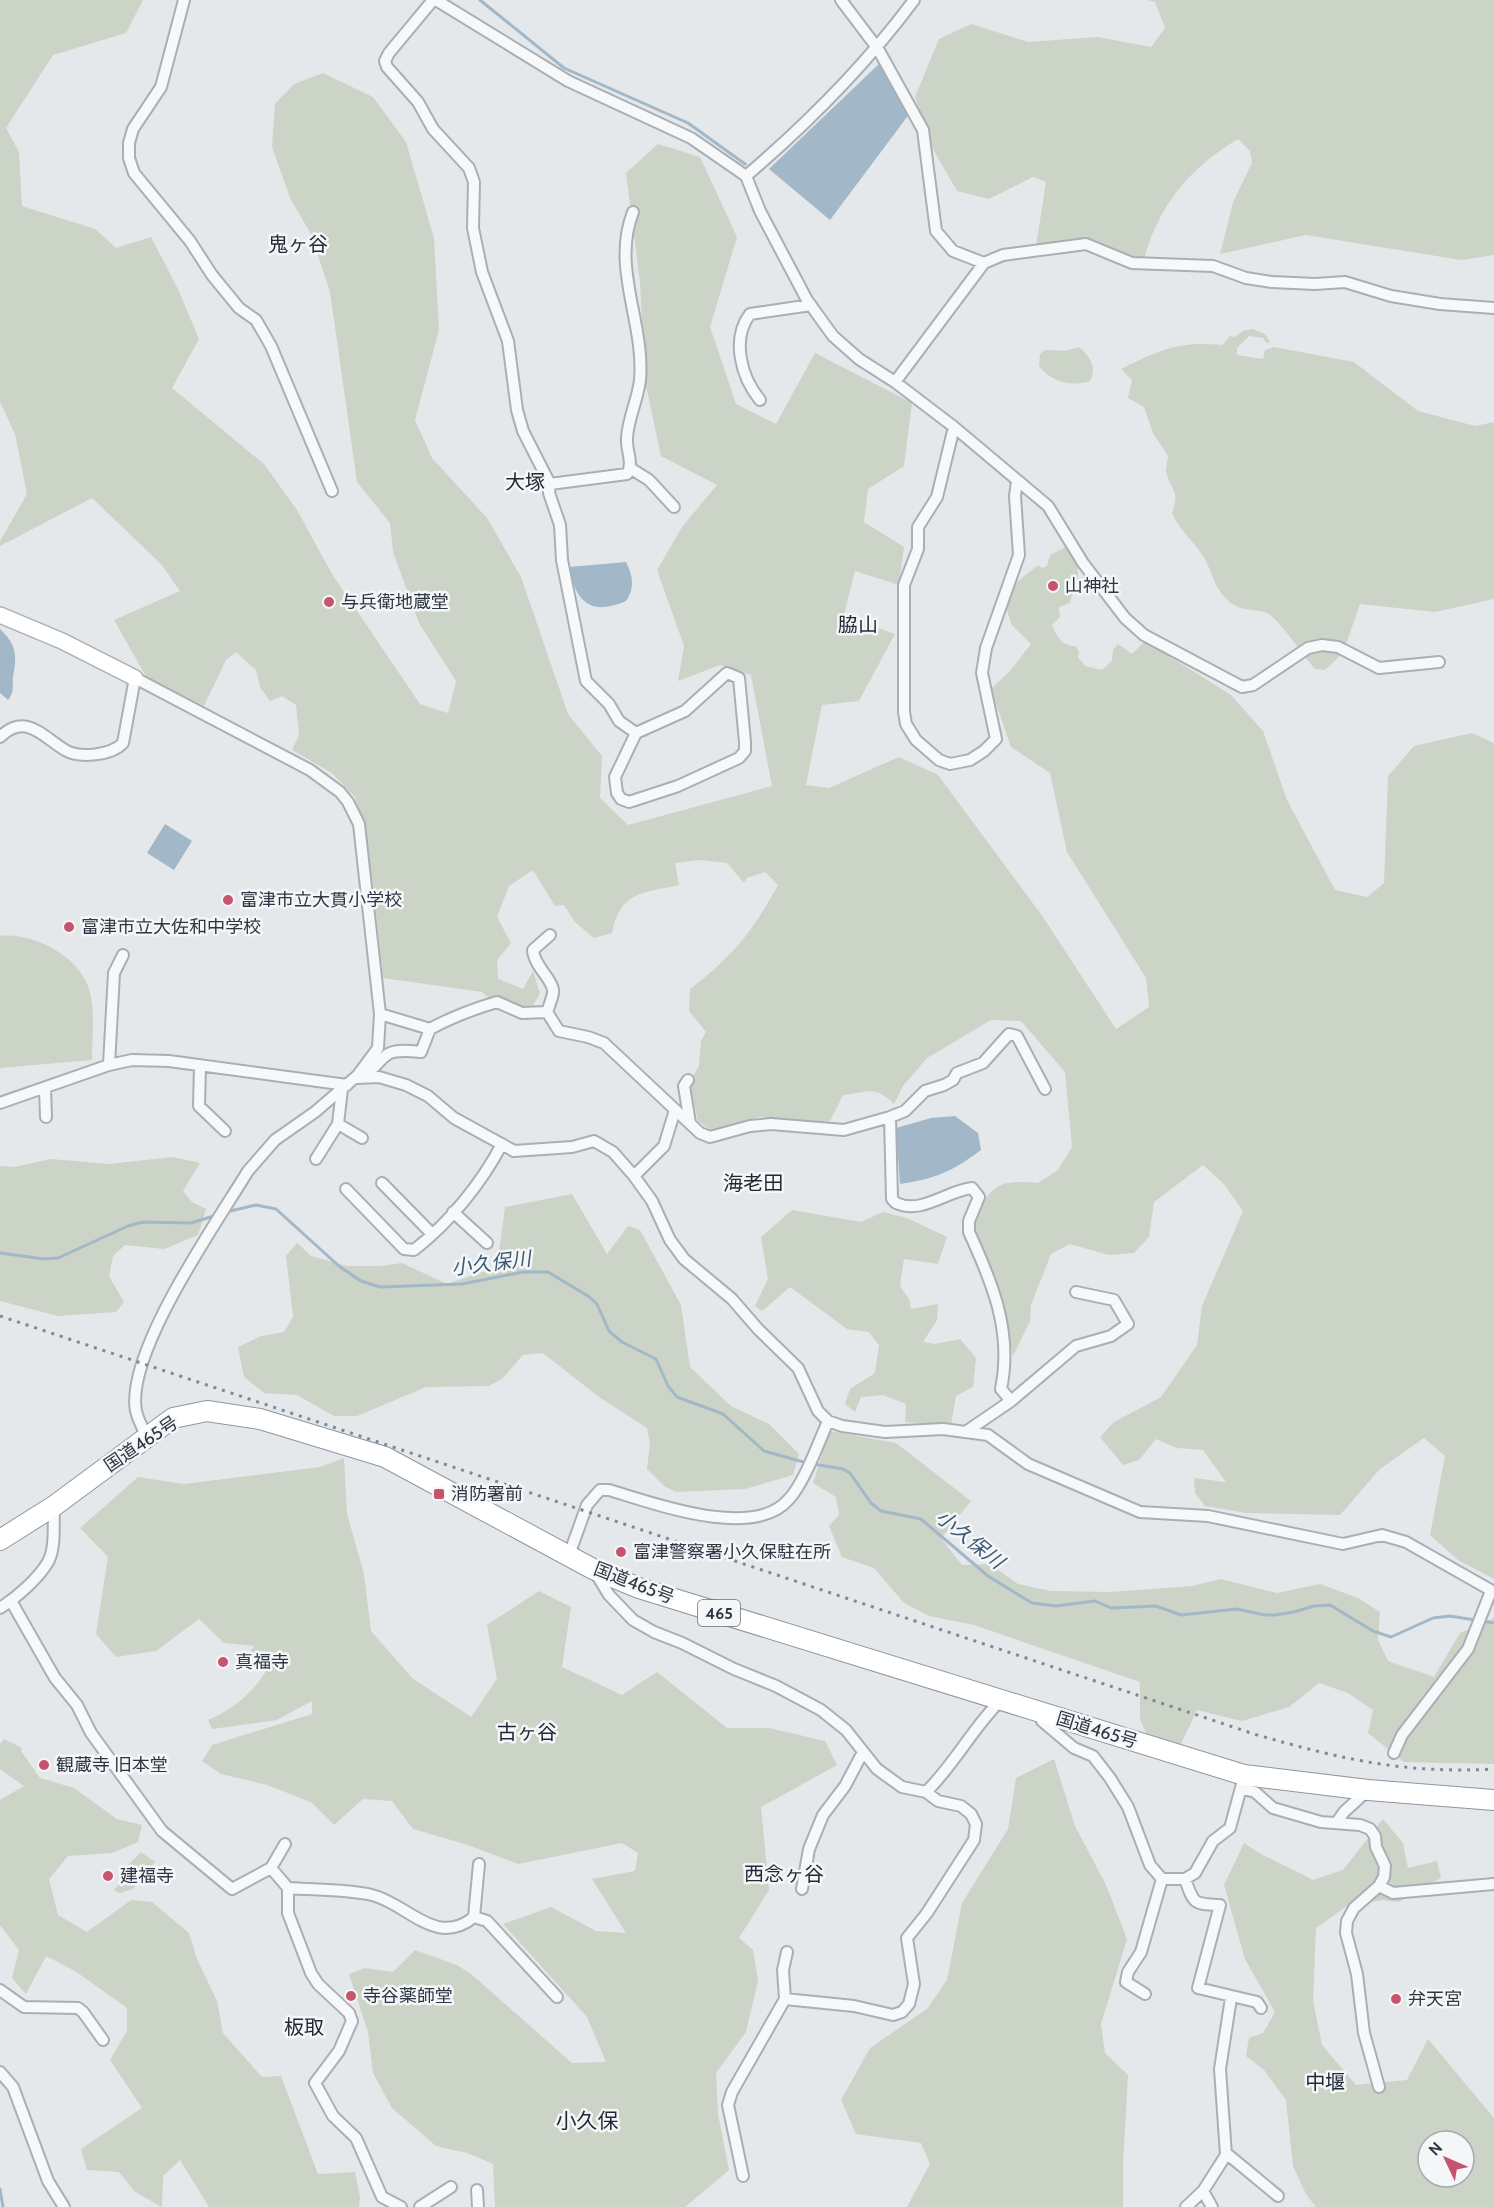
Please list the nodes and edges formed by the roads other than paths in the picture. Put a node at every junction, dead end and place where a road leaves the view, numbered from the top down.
1 (184, 0) edge
2 (435, 0) edge
3 (841, 0) edge
4 (914, 0) edge
5 (878, 49) junction
6 (746, 176) junction
7 (633, 213) dead end
8 (984, 263) junction
9 (811, 305) junction
10 (1494, 308) edge
11 (895, 382) junction
12 (760, 400) dead end
13 (954, 427) junction
14 (630, 468) junction
15 (1017, 481) junction
16 (550, 484) junction
17 (332, 491) dead end
18 (674, 507) dead end
19 (0, 615) edge
20 (1439, 662) dead end
21 (135, 678) junction
22 (636, 733) junction
23 (0, 737) edge
24 (550, 935) dead end
25 (123, 955) dead end
26 (547, 1012) junction
27 (380, 1014) junction
28 (430, 1029) junction
29 (109, 1065) junction
30 (200, 1065) junction
31 (688, 1080) dead end
32 (351, 1082) junction
33 (45, 1088) junction
34 (1044, 1089) dead end
35 (0, 1103) edge
36 (675, 1110) junction
37 (46, 1117) dead end
38 (890, 1117) junction
39 (338, 1124) junction
40 (690, 1124) junction
41 (225, 1131) dead end
42 (362, 1138) dead end
43 (502, 1144) junction
44 (316, 1160) dead end
45 (634, 1176) junction
46 (382, 1183) dead end
47 (346, 1189) dead end
48 (453, 1212) junction
49 (431, 1233) junction
50 (487, 1243) dead end
51 (1076, 1292) dead end
52 (1011, 1401) junction
53 (828, 1421) junction
54 (967, 1431) junction
55 (147, 1437) junction
56 (54, 1506) junction
57 (0, 1540) edge
58 (569, 1555) junction
59 (593, 1569) junction
60 (1493, 1592) edge
61 (11, 1601) junction
62 (0, 1608) edge
63 (1000, 1701) junction
64 (1040, 1712) junction
65 (863, 1752) junction
66 (1394, 1753) dead end
67 (1242, 1782) junction
68 (1368, 1790) junction
69 (926, 1792) junction
70 (1494, 1800) edge
71 (1337, 1822) junction
72 (285, 1844) dead end
73 (479, 1864) dead end
74 (271, 1868) junction
75 (1162, 1879) junction
76 (1185, 1879) junction
77 (1494, 1884) edge
78 (1379, 1886) junction
79 (288, 1888) junction
80 (802, 1889) dead end
81 (474, 1917) junction
82 (786, 1952) dead end
83 (0, 1990) edge
84 (1145, 1994) dead end
85 (557, 1997) dead end
86 (1232, 1998) junction
87 (785, 1999) junction
88 (1261, 2008) dead end
89 (103, 2040) dead end
90 (0, 2072) edge
91 (1379, 2087) dead end
92 (1226, 2153) junction
93 (742, 2176) dead end
94 (451, 2187) dead end
95 (477, 2190) dead end
96 (1203, 2191) junction
97 (1278, 2196) dead end
98 (64, 2207) edge
99 (401, 2207) edge
100 (420, 2207) edge
101 (477, 2207) edge
102 (1186, 2207) edge
103 (1212, 2207) edge

1 - 17 street
2 - 6 street
2 - 16 street
3 - 5 street
4 - 5 street
5 - 6 street
5 - 8 street
6 - 9 street
7 - 14 street
8 - 10 street
8 - 11 street
9 - 11 street
9 - 12 street
11 - 13 street
13 - 15 street
13 - 15 street
14 - 16 street
14 - 18 street
15 - 20 street
16 - 22 street
19 - 21 street
21 - 23 street
21 - 27 street
22 - 22 street
24 - 26 street
25 - 29 street
26 - 28 street
26 - 36 street
27 - 28 street
27 - 32 street
28 - 32 street
29 - 30 street
29 - 33 street
30 - 32 street
30 - 41 street
31 - 40 street
32 - 39 street
32 - 43 street
32 - 55 street
33 - 35 street
33 - 37 street
34 - 38 street
36 - 40 street
36 - 45 street
38 - 40 street
38 - 52 street
39 - 42 street
39 - 44 street
43 - 45 street
43 - 48 street
45 - 53 street
46 - 49 street
47 - 49 street
48 - 49 street
48 - 50 street
51 - 52 street
52 - 54 street
53 - 54 street
53 - 58 street
54 - 60 street
55 - 56 highway, 国道465号 / 465
55 - 58 highway, 国道465号 / 465
56 - 57 highway, 国道465号 / 465
56 - 61 street
58 - 59 highway, 国道465号 / 465
59 - 63 highway, 国道465号 / 465
59 - 65 street
60 - 66 street
61 - 62 street
61 - 74 street
63 - 64 highway, 国道465号 / 465
63 - 69 street
64 - 67 highway, 国道465号 / 465
64 - 75 street
65 - 69 street
65 - 80 street
67 - 68 highway, 国道465号 / 465
67 - 71 street
67 - 76 street
68 - 70 highway, 国道465号 / 465
68 - 71 street
69 - 87 street
71 - 78 street
72 - 74 street
73 - 81 street
74 - 79 street
75 - 76 street
75 - 84 street
76 - 86 street
77 - 78 street
78 - 91 street
79 - 81 street
79 - 99 street
81 - 85 street
82 - 87 street
83 - 89 street
86 - 88 street
86 - 92 street
87 - 93 street
90 - 98 street
92 - 96 street
92 - 97 street
94 - 100 street
95 - 101 street
96 - 102 street
96 - 103 street

